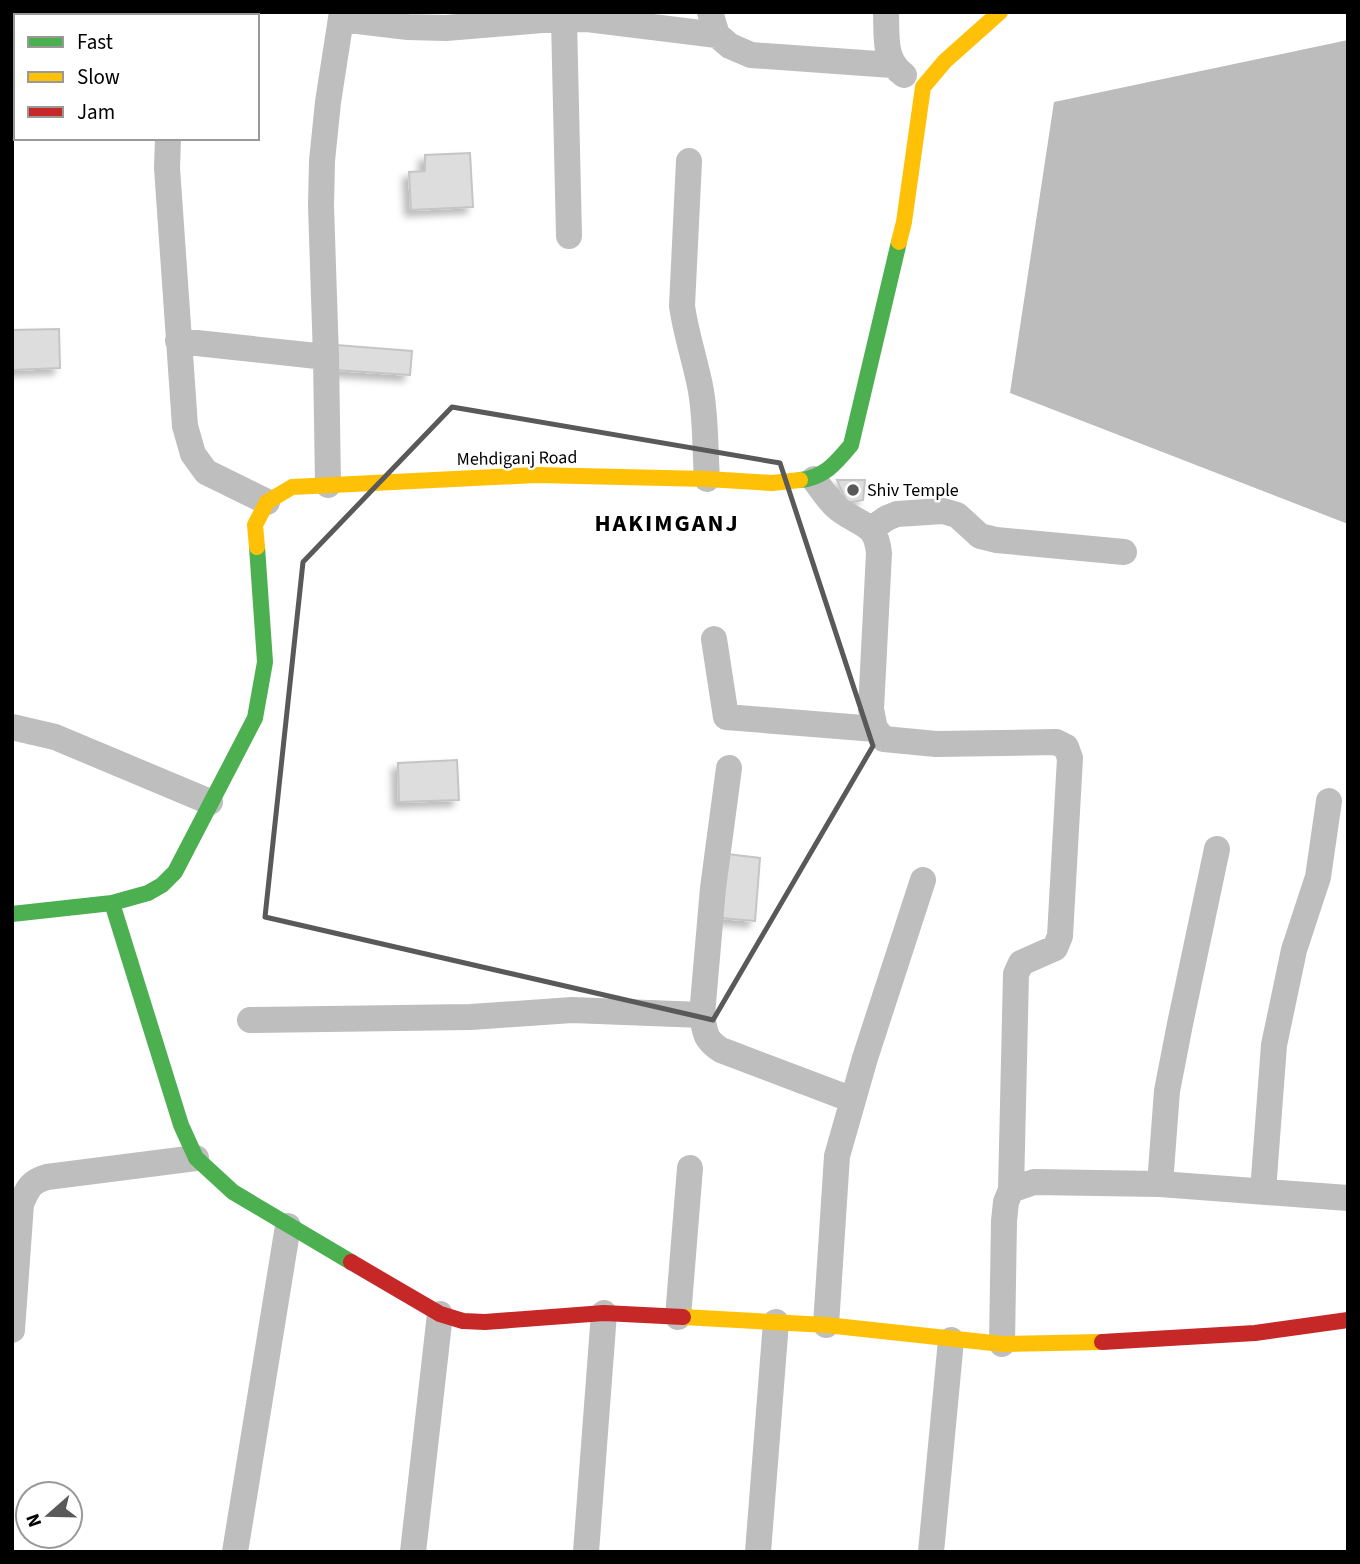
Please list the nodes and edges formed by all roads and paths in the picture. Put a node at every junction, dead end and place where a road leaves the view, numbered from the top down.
1 (886, 12) edge
2 (1000, 12) edge
3 (341, 16) edge
4 (578, 17) edge
5 (714, 24) edge
6 (892, 65) junction
7 (923, 87) junction
8 (168, 140) edge
9 (689, 161) dead end
10 (569, 236) dead end
11 (178, 341) junction
12 (326, 357) junction
13 (707, 479) junction
14 (814, 479) junction
15 (328, 485) junction
16 (267, 502) junction
17 (871, 529) junction
18 (1124, 552) dead end
19 (714, 639) dead end
20 (12, 727) edge
21 (875, 729) junction
22 (729, 768) dead end
23 (1329, 801) dead end
24 (210, 802) junction
25 (1217, 849) dead end
26 (923, 880) dead end
27 (112, 903) junction
28 (12, 914) edge
29 (702, 1016) junction
30 (250, 1020) dead end
31 (853, 1100) junction
32 (196, 1158) junction
33 (690, 1168) dead end
34 (1160, 1184) junction
35 (1011, 1189) junction
36 (1263, 1191) junction
37 (1348, 1198) edge
38 (288, 1226) junction
39 (604, 1313) junction
40 (440, 1314) junction
41 (678, 1317) junction
42 (1348, 1320) edge
43 (776, 1322) junction
44 (826, 1325) junction
45 (12, 1330) edge
46 (951, 1340) junction
47 (1002, 1344) junction
48 (235, 1552) edge
49 (413, 1552) edge
50 (586, 1552) edge
51 (758, 1552) edge
52 (931, 1552) edge

1 - 6 street
2 - 7 street
3 - 4 street
3 - 12 street
4 - 5 street
4 - 10 street
5 - 6 street
6 - 7 street
7 - 14 street
8 - 11 street
9 - 13 street
11 - 12 street
11 - 16 street
12 - 15 street
13 - 14 street, Mehdiganj Road
13 - 15 street, Mehdiganj Road
14 - 17 street
15 - 16 street, Mehdiganj Road
16 - 24 street
17 - 18 street
17 - 21 street
19 - 21 street
20 - 24 street
21 - 35 street
22 - 29 street
23 - 36 street
24 - 27 street
25 - 34 street
26 - 31 street
27 - 28 street
27 - 32 street
29 - 30 street
29 - 31 street
31 - 44 street
32 - 38 street
32 - 45 street
33 - 41 street
34 - 35 street
34 - 36 street
35 - 47 street
36 - 37 street
38 - 40 street
38 - 48 street
39 - 40 street
39 - 41 street
39 - 50 street
40 - 49 street
41 - 43 street
42 - 47 street
43 - 44 street
43 - 51 street
44 - 46 street
46 - 47 street
46 - 52 street

